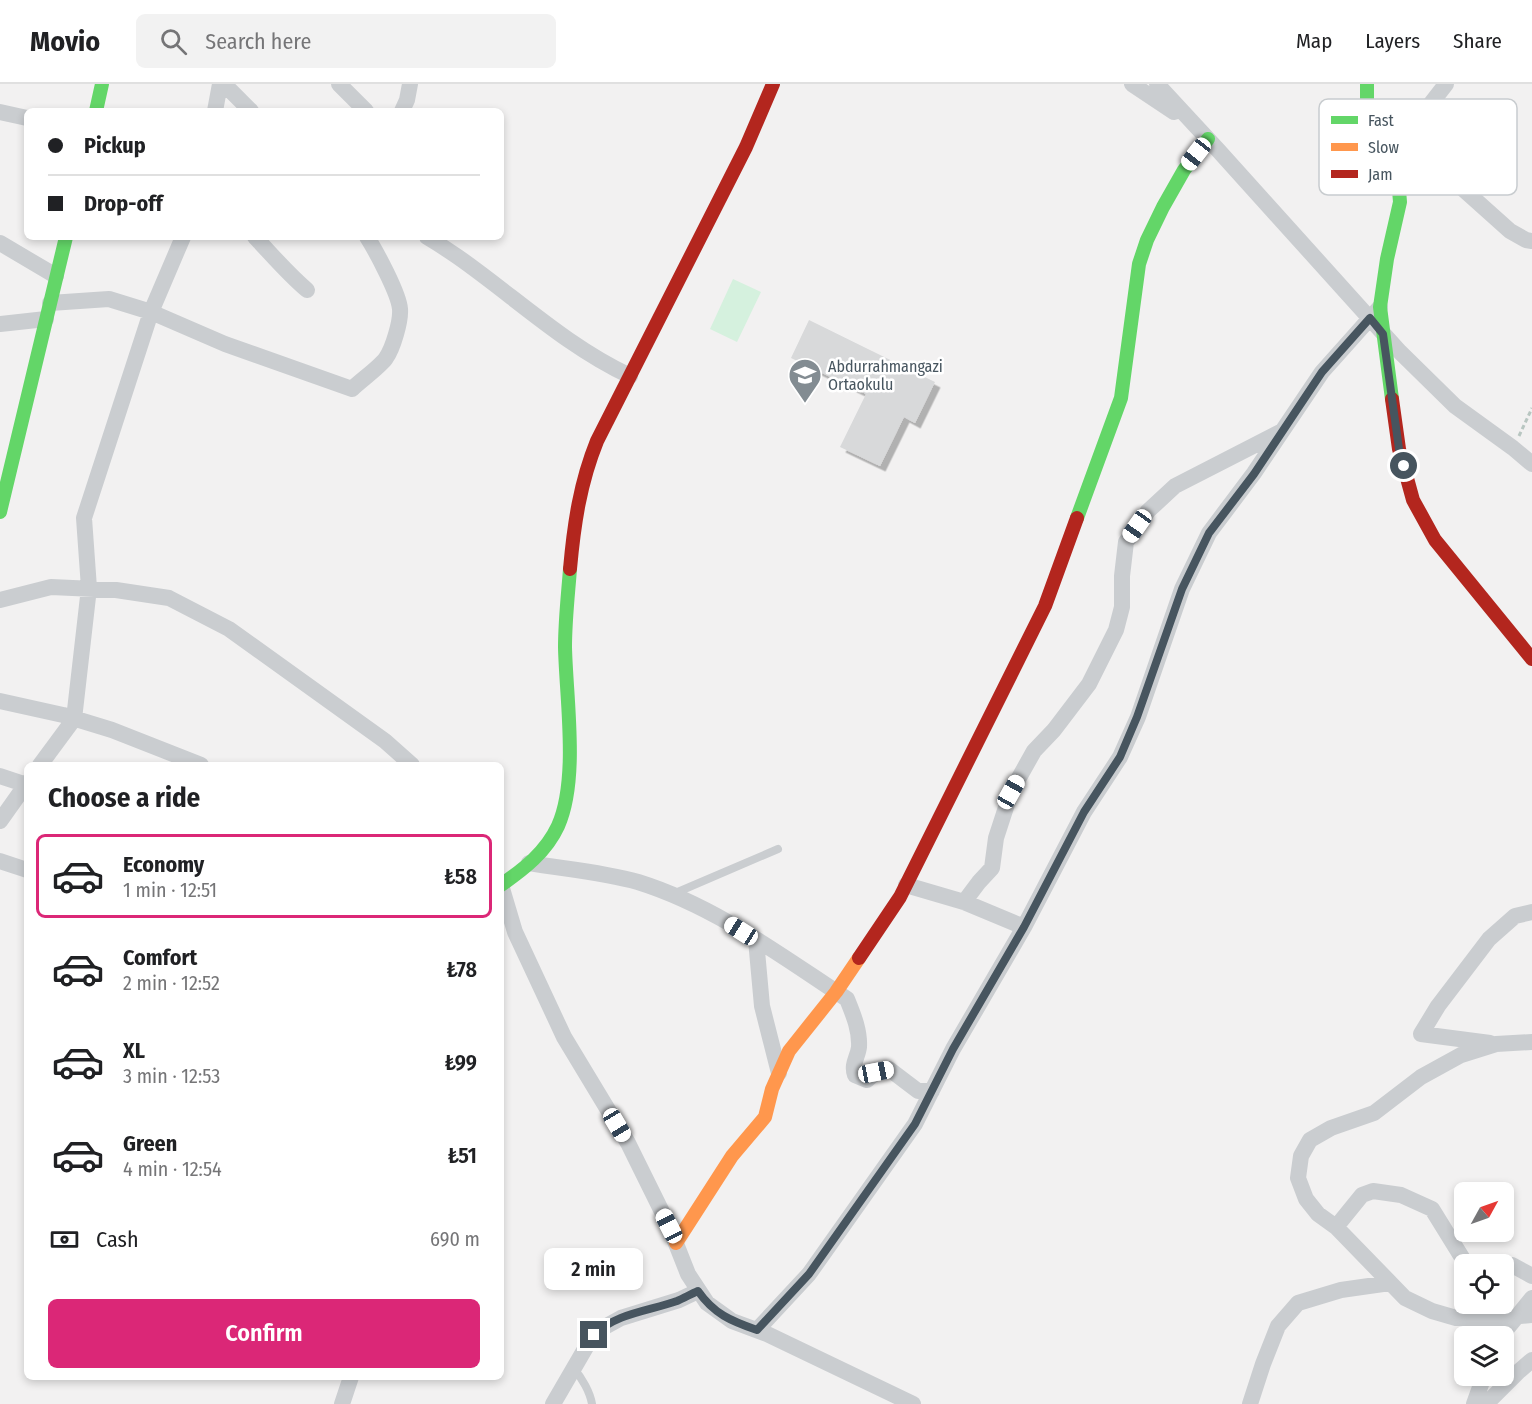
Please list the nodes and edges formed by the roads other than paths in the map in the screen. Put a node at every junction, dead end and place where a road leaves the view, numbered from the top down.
1 (102, 84) edge
2 (222, 84) edge
3 (339, 84) edge
4 (410, 84) edge
5 (773, 84) edge
6 (1132, 84) edge
7 (1157, 84) edge
8 (1366, 84) edge
9 (1446, 84) edge
10 (1367, 99) edge
11 (1434, 99) edge
12 (97, 108) edge
13 (216, 108) edge
14 (247, 108) edge
15 (363, 108) edge
16 (403, 108) edge
17 (0, 112) edge
18 (24, 117) edge
19 (1203, 134) junction
20 (1399, 195) edge
21 (1470, 195) edge
22 (65, 240) edge
23 (182, 240) edge
24 (258, 240) edge
25 (369, 240) edge
26 (432, 240) edge
27 (1532, 241) edge
28 (0, 243) edge
29 (56, 276) junction
30 (307, 290) dead end
31 (48, 311) junction
32 (151, 312) junction
33 (1375, 312) junction
34 (0, 324) edge
35 (1383, 334) junction
36 (630, 376) junction
37 (1282, 431) junction
38 (1532, 464) edge
39 (0, 512) edge
40 (89, 588) junction
41 (0, 600) edge
42 (1532, 659) edge
43 (0, 701) edge
44 (74, 719) junction
45 (42, 762) edge
46 (193, 762) edge
47 (409, 762) edge
48 (0, 776) edge
49 (24, 783) edge
50 (24, 788) edge
51 (0, 821) edge
52 (778, 849) dead end
53 (0, 861) edge
54 (529, 863) junction
55 (24, 869) edge
56 (504, 882) edge
57 (906, 885) junction
58 (673, 895) junction
59 (964, 902) junction
60 (1532, 912) edge
61 (504, 915) edge
62 (1024, 927) junction
63 (756, 940) junction
64 (836, 992) junction
65 (1532, 1042) edge
66 (1496, 1044) junction
67 (779, 1073) junction
68 (932, 1091) junction
69 (1336, 1227) junction
70 (676, 1243) junction
71 (1460, 1254) edge
72 (1514, 1266) edge
73 (1532, 1276) edge
74 (1390, 1283) junction
75 (698, 1291) junction
76 (1532, 1298) edge
77 (1525, 1316) edge
78 (1513, 1326) edge
79 (757, 1330) junction
80 (1532, 1360) edge
81 (574, 1369) junction
82 (350, 1380) edge
83 (1480, 1386) edge
84 (342, 1404) edge
85 (553, 1404) edge
86 (592, 1404) edge
87 (913, 1404) edge
88 (1250, 1404) edge
89 (1474, 1404) edge
90 (1486, 1404) edge

1 - 12 street
2 - 13 street
2 - 14 street
3 - 15 street
4 - 16 street
5 - 36 street
6 - 19 street
7 - 19 street
8 - 10 street
9 - 11 street
17 - 18 street
19 - 33 street
19 - 57 street
20 - 33 street
21 - 27 street
22 - 29 street
23 - 32 street
24 - 30 street
25 - 32 street
26 - 36 street
28 - 29 street
29 - 31 street
31 - 32 street
31 - 34 street
31 - 39 street
32 - 40 street
33 - 35 street
33 - 37 street
35 - 38 street
35 - 42 street
36 - 54 street
37 - 59 street
37 - 62 street
40 - 41 street
40 - 44 street
40 - 47 street
43 - 44 street
44 - 45 street
44 - 46 street
48 - 49 street
50 - 51 street
52 - 58 lane
53 - 55 street
54 - 56 street
54 - 58 street
57 - 59 street
57 - 64 street
58 - 63 street
59 - 62 street
60 - 66 street
61 - 70 street
62 - 68 street
63 - 64 street
63 - 67 street
64 - 67 street
64 - 68 street
65 - 66 street
66 - 69 street
67 - 70 street
68 - 79 street
69 - 71 street
69 - 74 street
70 - 75 street
72 - 73 street
74 - 77 street
74 - 88 street
75 - 79 street
75 - 81 street
76 - 77 street
77 - 78 street
79 - 87 street
80 - 90 street
81 - 85 street
81 - 86 lane
82 - 84 street
83 - 89 street

